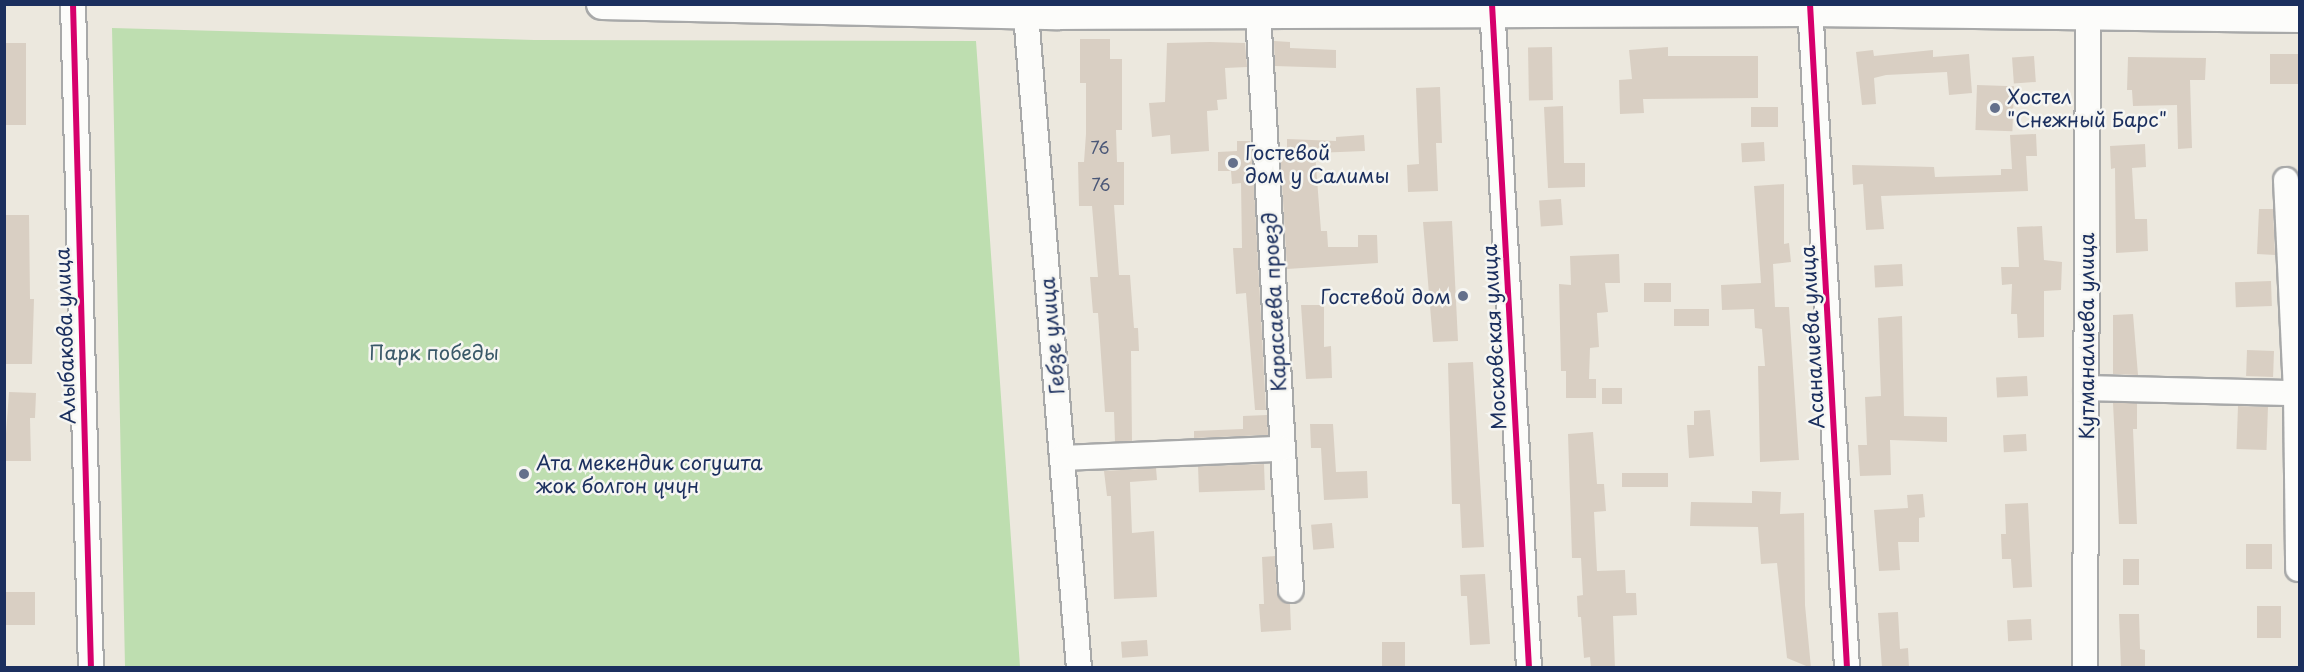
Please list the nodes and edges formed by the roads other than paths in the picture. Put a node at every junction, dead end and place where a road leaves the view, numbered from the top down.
1 (73, 4) edge
2 (602, 4) edge
3 (1810, 8) edge
4 (1026, 9) edge
5 (1492, 9) edge
6 (2088, 10) edge
7 (1258, 13) junction
8 (2300, 17) edge
9 (2286, 180) dead end
10 (2086, 388) junction
11 (2296, 393) junction
12 (1281, 449) junction
13 (1062, 458) junction
14 (2298, 570) edge
15 (1291, 590) dead end
16 (91, 668) edge
17 (1079, 668) edge
18 (1528, 668) edge
19 (1847, 668) edge
20 (2085, 668) edge

1 - 16 street, Алыбакова улица
2 - 4 main road
3 - 5 main road
3 - 6 main road
3 - 19 street, Асаналиева улица
4 - 7 main road
4 - 13 street, Гебзе улица
5 - 7 main road
5 - 18 street, Московская улица
6 - 8 main road
6 - 10 street, Кутманалиева улица
7 - 12 street, Карасаева проезд
9 - 11 street
10 - 11 street
10 - 20 street, Кутманалиева улица
11 - 14 street
12 - 13 street
12 - 15 street, Карасаева проезд
13 - 17 street, Гебзе улица

